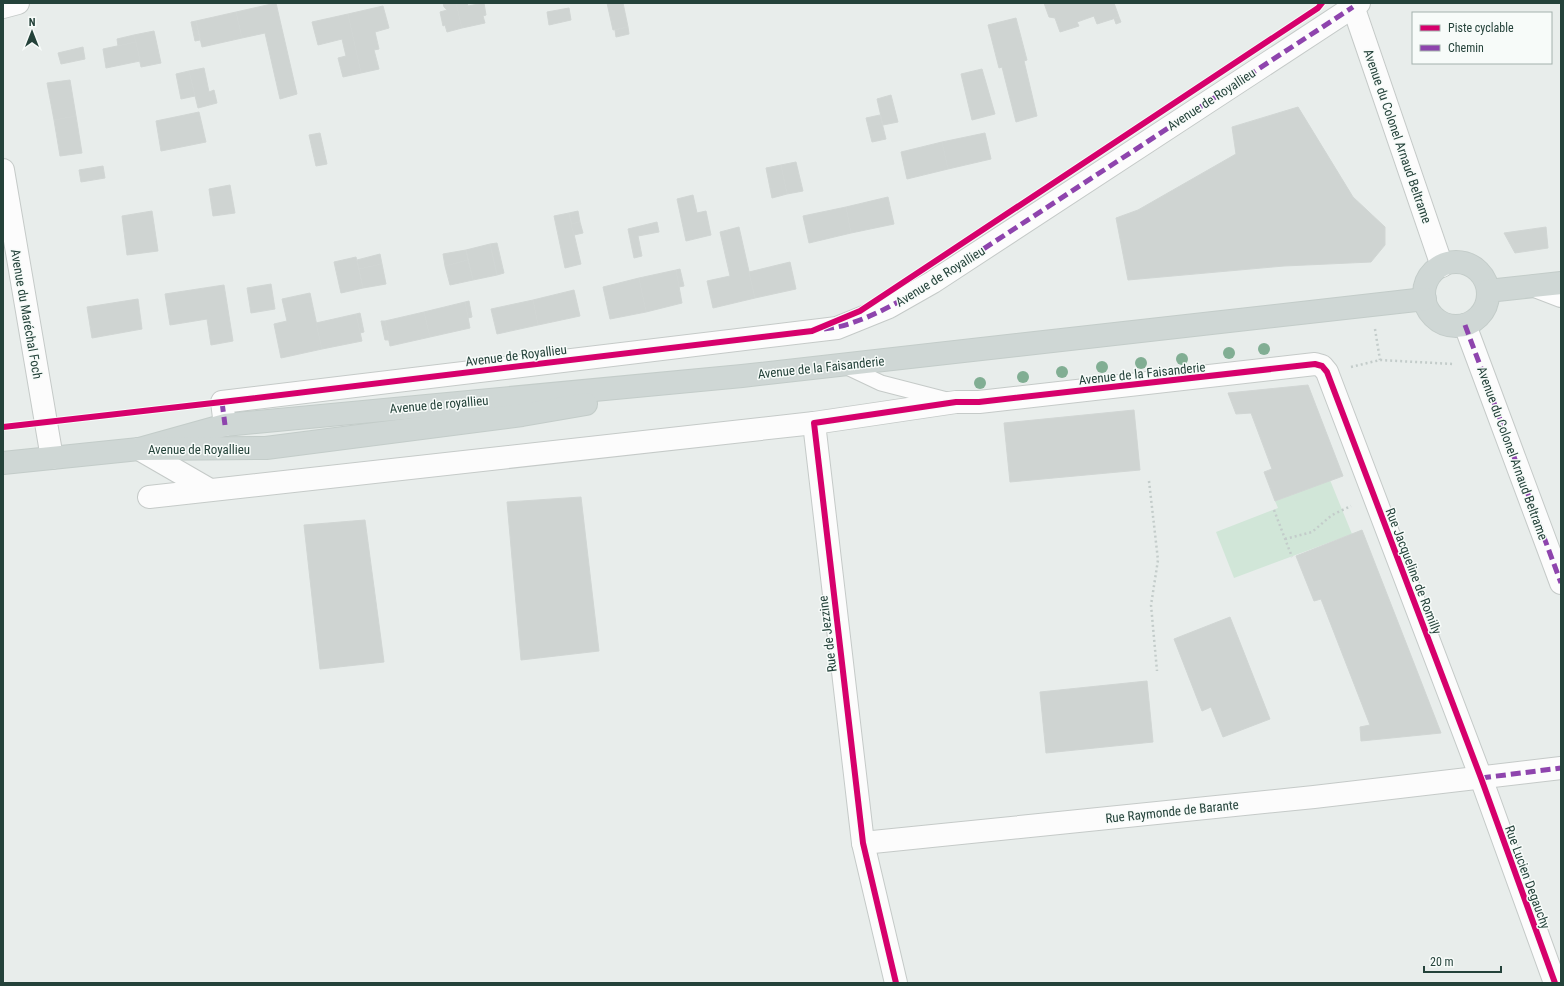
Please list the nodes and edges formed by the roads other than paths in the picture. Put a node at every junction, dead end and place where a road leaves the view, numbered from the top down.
1 (18, 3) edge
2 (1355, 4) edge
3 (3, 7) edge
4 (3, 170) edge
5 (1442, 266) junction
6 (1561, 283) edge
7 (1535, 286) junction
8 (1488, 291) junction
9 (1561, 296) edge
10 (1424, 299) junction
11 (1465, 324) junction
12 (842, 364) junction
13 (1327, 372) joint
14 (742, 376) junction
15 (956, 402) junction
16 (814, 423) junction
17 (225, 425) junction
18 (139, 449) junction
19 (52, 458) junction
20 (3, 463) edge
21 (210, 490) junction
22 (148, 497) dead end
23 (1561, 583) edge
24 (1561, 768) edge
25 (1481, 778) junction
26 (863, 843) junction
27 (896, 983) edge
28 (1555, 983) edge

1 - 3 street
2 - 5 street, Avenue du Colonel Arnaud Beltrame
2 - 17 street, Avenue de Royallieu
4 - 19 street, Avenue du Maréchal Foch
5 - 8 main road
5 - 10 main road
6 - 7 main road
7 - 8 main road
7 - 9 street
8 - 11 main road
10 - 11 main road
10 - 12 main road, Avenue de la Faisanderie
11 - 23 street, Avenue du Colonel Arnaud Beltrame
12 - 14 main road, Avenue de la Faisanderie
12 - 15 lane
13 - 15 street, Avenue de la Faisanderie
13 - 25 street, Rue Jacqueline de Romilly
14 - 17 main road, Avenue de royallieu
14 - 18 main road, Avenue de Royallieu
15 - 16 street
16 - 21 street
16 - 26 street, Rue de Jezzine
17 - 18 main road, Avenue de royallieu
18 - 19 main road
18 - 21 street, Avenue de Royallieu
19 - 20 main road
21 - 22 street
24 - 25 street, Rue Raymonde de Barante
25 - 26 street, Rue Raymonde de Barante
25 - 28 street, Rue Lucien Degauchy
26 - 27 street, Rue de Jezzine

